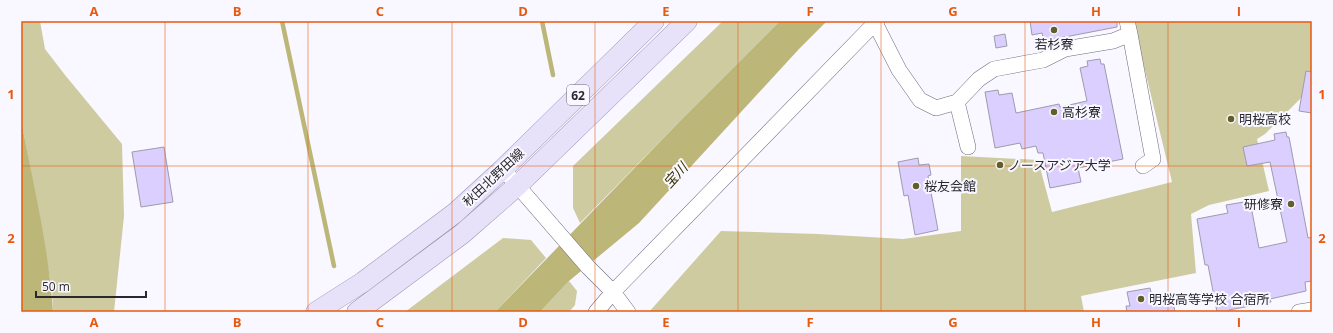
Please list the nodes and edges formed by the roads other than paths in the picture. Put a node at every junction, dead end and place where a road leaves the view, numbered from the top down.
1 (654, 21) edge
2 (687, 21) edge
3 (876, 22) edge
4 (1128, 28) edge
5 (957, 102) junction
6 (968, 147) dead end
7 (1143, 166) dead end
8 (503, 169) junction
9 (517, 186) junction
10 (613, 292) junction
11 (1312, 310) edge
12 (316, 312) edge
13 (357, 312) edge
14 (596, 312) edge
15 (618, 312) edge
16 (628, 312) edge
17 (1299, 312) edge

1 - 8 main road, 秋田北野田線 / 62
2 - 9 main road, 秋田北野田線 / 62
3 - 5 street
3 - 10 street
4 - 5 street
4 - 7 street
5 - 6 street
8 - 9 street
8 - 12 main road, 秋田北野田線 / 62
9 - 10 street
9 - 13 main road, 秋田北野田線 / 62
10 - 14 street
10 - 15 street
10 - 16 street
11 - 17 street

